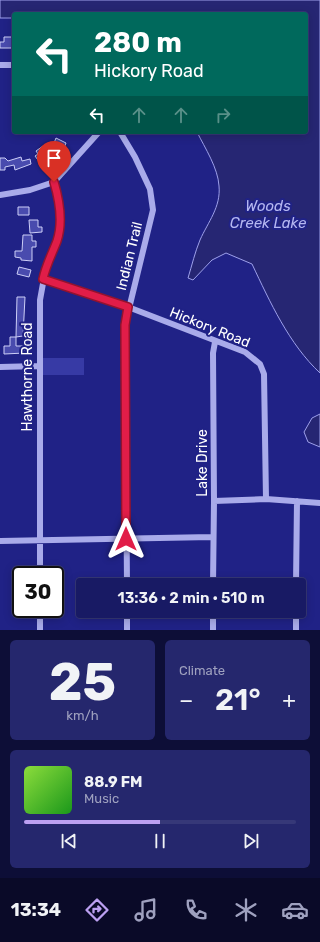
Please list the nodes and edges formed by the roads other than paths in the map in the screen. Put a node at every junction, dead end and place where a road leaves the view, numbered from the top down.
1 (0, 65) edge
2 (12, 65) edge
3 (97, 134) edge
4 (121, 134) edge
5 (54, 182) junction
6 (0, 195) edge
7 (43, 279) junction
8 (128, 307) junction
9 (215, 342) junction
10 (39, 366) junction
11 (0, 367) edge
12 (266, 499) junction
13 (297, 501) junction
14 (214, 502) junction
15 (320, 503) edge
16 (212, 537) junction
17 (126, 539) junction
18 (0, 541) edge
19 (40, 541) junction
20 (40, 566) edge
21 (127, 578) edge
22 (213, 578) edge
23 (296, 578) edge
24 (40, 618) edge
25 (127, 618) edge
26 (213, 618) edge
27 (296, 618) edge
28 (40, 630) edge
29 (127, 630) edge
30 (213, 630) edge
31 (296, 630) edge

1 - 2 street
3 - 5 street
4 - 8 street, Indian Trail
5 - 6 street
5 - 7 street, Hawthorne Road
7 - 8 street, Hickory Road
7 - 10 street, Hawthorne Road
8 - 9 street, Hickory Road
8 - 17 street, Indian Trail
9 - 12 street, Hickory Road
9 - 14 street, Lake Drive
10 - 11 street
10 - 19 street, Hawthorne Road
12 - 13 street
12 - 14 street
13 - 15 street
13 - 23 street
14 - 16 street, Lake Drive
16 - 17 street
16 - 22 street, Lake Drive
17 - 19 street
17 - 21 street, Indian Trail
18 - 19 street
19 - 20 street, Hawthorne Road
24 - 28 street
25 - 29 street
26 - 30 street
27 - 31 street

